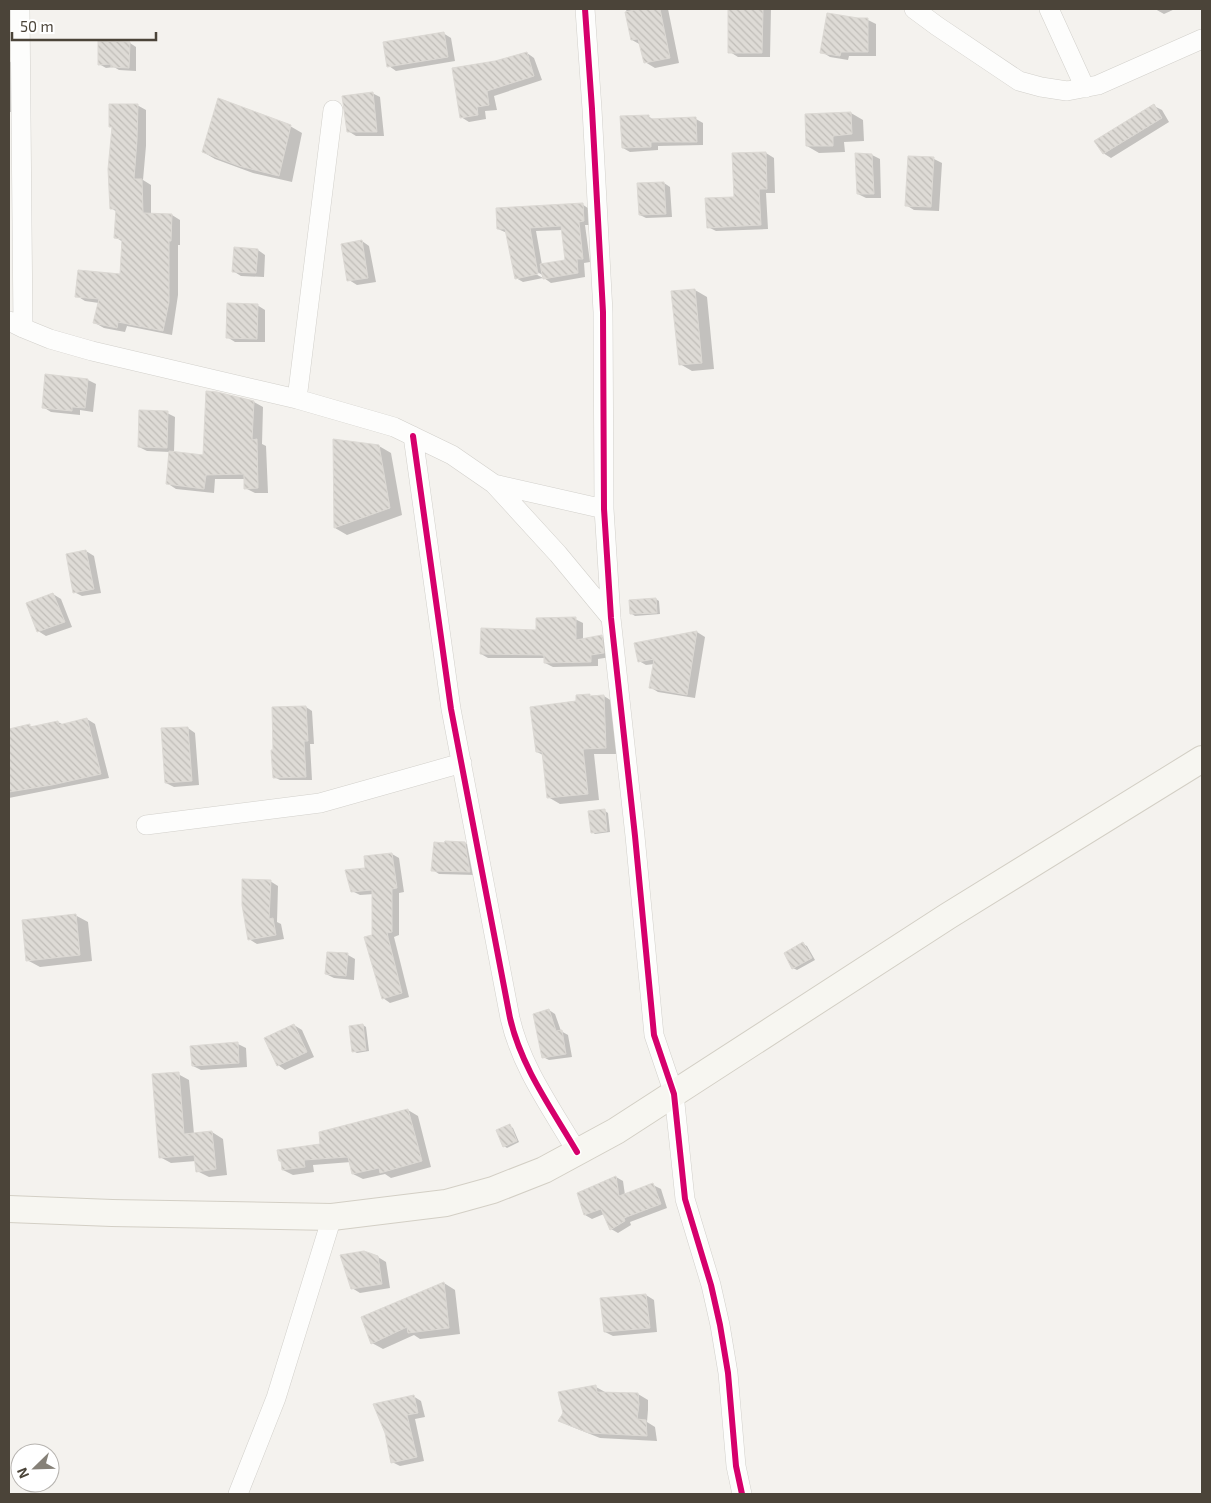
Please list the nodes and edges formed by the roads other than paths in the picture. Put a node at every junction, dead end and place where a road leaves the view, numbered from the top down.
1 (20, 9) edge
2 (586, 9) edge
3 (914, 9) edge
4 (1050, 9) edge
5 (1202, 39) edge
6 (1085, 88) junction
7 (333, 110) dead end
8 (16, 325) edge
9 (297, 399) junction
10 (413, 436) junction
11 (494, 484) junction
12 (604, 509) junction
13 (611, 618) junction
14 (1202, 759) edge
15 (462, 763) junction
16 (146, 825) dead end
17 (674, 1094) junction
18 (577, 1152) junction
19 (9, 1209) edge
20 (332, 1217) junction
21 (238, 1494) edge
22 (742, 1494) edge

1 - 8 street
2 - 12 street
3 - 6 street
4 - 6 street
5 - 6 street
7 - 9 street
8 - 9 street
9 - 10 street
10 - 11 street
10 - 15 street
11 - 12 street
11 - 13 street
12 - 13 street
13 - 17 street
14 - 17 main road
15 - 16 street
15 - 18 street
17 - 18 main road
17 - 22 street
18 - 20 main road
19 - 20 main road
20 - 21 street

